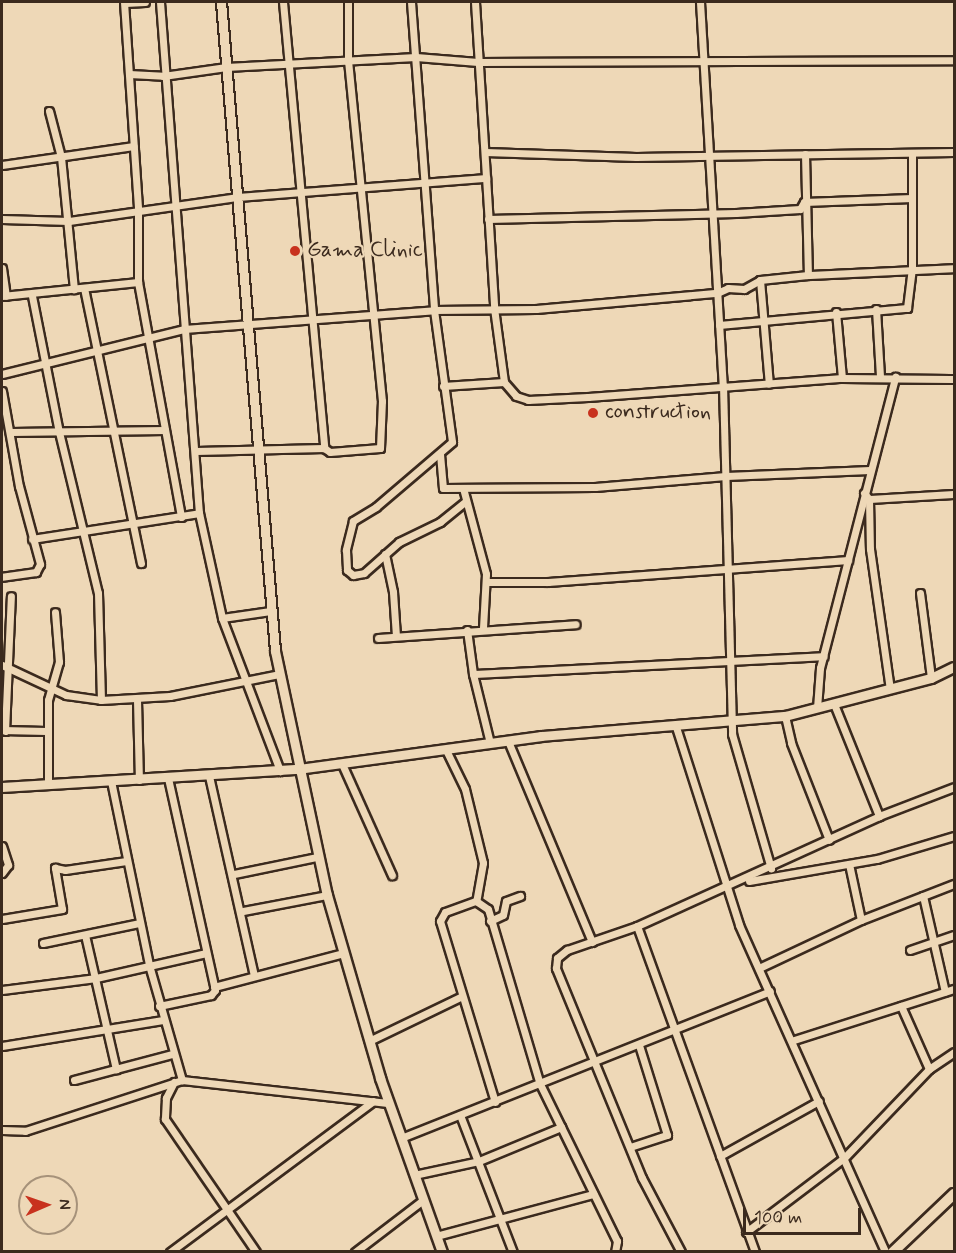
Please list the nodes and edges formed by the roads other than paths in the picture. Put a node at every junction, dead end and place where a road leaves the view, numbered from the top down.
1 (124, 2) edge
2 (145, 2) edge
3 (160, 2) edge
4 (221, 2) edge
5 (284, 2) edge
6 (348, 2) edge
7 (411, 2) edge
8 (475, 2) edge
9 (700, 2) edge
10 (416, 57) junction
11 (954, 60) edge
12 (703, 61) junction
13 (348, 62) junction
14 (478, 62) junction
15 (289, 65) junction
16 (226, 67) junction
17 (129, 74) junction
18 (163, 76) junction
19 (49, 111) dead end
20 (134, 147) junction
21 (485, 152) junction
22 (954, 152) edge
23 (708, 153) junction
24 (805, 154) junction
25 (912, 154) junction
26 (61, 158) junction
27 (2, 165) edge
28 (486, 178) junction
29 (425, 183) junction
30 (363, 190) junction
31 (301, 194) junction
32 (238, 197) junction
33 (912, 198) junction
34 (804, 202) junction
35 (174, 204) junction
36 (138, 209) junction
37 (712, 212) junction
38 (2, 219) edge
39 (488, 219) junction
40 (69, 220) junction
41 (2, 268) edge
42 (912, 268) junction
43 (954, 268) edge
44 (808, 275) junction
45 (760, 280) junction
46 (138, 282) junction
47 (84, 288) junction
48 (74, 289) junction
49 (717, 293) junction
50 (4, 296) edge
51 (32, 296) junction
52 (494, 308) junction
53 (876, 309) junction
54 (434, 310) junction
55 (836, 312) junction
56 (374, 314) junction
57 (312, 318) junction
58 (764, 319) junction
59 (250, 324) junction
60 (720, 324) junction
61 (184, 329) junction
62 (150, 335) junction
63 (96, 351) junction
64 (44, 363) junction
65 (2, 374) edge
66 (880, 377) junction
67 (895, 377) junction
68 (842, 378) junction
69 (954, 379) edge
70 (504, 382) junction
71 (770, 384) junction
72 (723, 385) junction
73 (443, 386) junction
74 (2, 392) edge
75 (165, 430) junction
76 (11, 432) junction
77 (59, 432) junction
78 (113, 433) junction
79 (324, 448) junction
80 (196, 451) junction
81 (258, 451) junction
82 (440, 454) junction
83 (870, 470) junction
84 (726, 476) junction
85 (463, 488) junction
86 (954, 494) edge
87 (866, 496) junction
88 (465, 502) junction
89 (199, 513) junction
90 (181, 517) junction
91 (130, 523) junction
92 (81, 529) junction
93 (32, 539) junction
94 (385, 554) junction
95 (848, 560) junction
96 (141, 563) dead end
97 (730, 567) junction
98 (2, 577) edge
99 (486, 582) junction
100 (920, 593) dead end
101 (11, 596) dead end
102 (270, 611) junction
103 (55, 612) dead end
104 (222, 618) junction
105 (576, 624) dead end
106 (483, 628) junction
107 (467, 630) junction
108 (396, 636) junction
109 (378, 638) dead end
110 (824, 656) junction
111 (732, 662) junction
112 (5, 666) edge
113 (954, 667) edge
114 (279, 674) junction
115 (473, 674) junction
116 (931, 678) junction
117 (246, 684) junction
118 (52, 689) junction
119 (890, 689) junction
120 (101, 700) junction
121 (137, 700) junction
122 (834, 704) junction
123 (817, 708) junction
124 (785, 716) junction
125 (733, 721) junction
126 (676, 727) junction
127 (3, 730) edge
128 (46, 731) junction
129 (508, 741) junction
130 (490, 743) junction
131 (446, 750) junction
132 (342, 764) junction
133 (298, 769) junction
134 (280, 771) junction
135 (209, 776) junction
136 (168, 778) junction
137 (139, 780) junction
138 (111, 781) junction
139 (48, 784) junction
140 (2, 787) edge
141 (954, 787) edge
142 (879, 816) junction
143 (954, 837) edge
144 (829, 840) junction
145 (2, 846) edge
146 (317, 857) junction
147 (126, 861) junction
148 (849, 864) junction
149 (771, 868) junction
150 (2, 873) edge
151 (234, 874) junction
152 (392, 875) dead end
153 (739, 882) junction
154 (954, 884) edge
155 (725, 889) junction
156 (327, 895) junction
157 (520, 896) dead end
158 (923, 896) junction
159 (476, 901) junction
160 (243, 911) junction
161 (2, 919) edge
162 (861, 920) junction
163 (490, 921) junction
164 (140, 923) junction
165 (637, 926) junction
166 (85, 935) junction
167 (954, 935) edge
168 (932, 941) junction
169 (592, 942) junction
170 (43, 943) dead end
171 (910, 950) dead end
172 (344, 952) junction
173 (206, 953) junction
174 (148, 965) junction
175 (759, 968) junction
176 (254, 975) junction
177 (96, 978) junction
178 (214, 987) junction
179 (954, 989) edge
180 (2, 990) edge
181 (770, 991) junction
182 (945, 992) junction
183 (460, 997) junction
184 (159, 1006) junction
185 (901, 1006) junction
186 (164, 1020) junction
187 (105, 1029) junction
188 (674, 1032) junction
189 (794, 1040) junction
190 (369, 1041) junction
191 (639, 1045) junction
192 (2, 1046) edge
193 (954, 1052) edge
194 (172, 1054) junction
195 (597, 1061) junction
196 (116, 1069) junction
197 (929, 1069) junction
198 (74, 1080) dead end
199 (182, 1080) junction
200 (174, 1082) junction
201 (540, 1084) junction
202 (373, 1101) junction
203 (819, 1101) junction
204 (495, 1102) junction
205 (388, 1103) junction
206 (460, 1115) junction
207 (561, 1127) junction
208 (2, 1130) edge
209 (401, 1138) junction
210 (630, 1148) junction
211 (720, 1155) junction
212 (844, 1158) junction
213 (479, 1161) junction
214 (414, 1175) junction
215 (593, 1194) junction
216 (954, 1194) edge
217 (423, 1200) junction
218 (228, 1209) junction
219 (501, 1220) junction
220 (746, 1232) junction
221 (436, 1236) junction
222 (170, 1251) edge
223 (256, 1251) edge
224 (355, 1251) edge
225 (442, 1251) edge
226 (513, 1251) edge
227 (615, 1251) edge
228 (681, 1251) edge
229 (755, 1251) edge
230 (885, 1251) edge
231 (893, 1251) edge

1 - 2 street
1 - 17 street
3 - 18 street
4 - 16 street
5 - 15 street
6 - 13 street
7 - 10 street
8 - 14 street
9 - 12 street
10 - 13 street
10 - 14 street
10 - 29 street
11 - 12 street
12 - 14 street
12 - 23 street
13 - 15 street
13 - 30 street
14 - 21 street
15 - 16 street
15 - 31 street
16 - 18 street
16 - 32 street
17 - 18 street
17 - 20 street
18 - 35 street
19 - 26 street
20 - 26 street
20 - 36 street
21 - 23 street
21 - 28 street
22 - 25 street
23 - 24 street
23 - 37 street
24 - 25 street
24 - 34 street
25 - 33 street
26 - 27 street
26 - 40 street
28 - 29 street
28 - 39 street
29 - 30 street
29 - 54 street
30 - 31 street
30 - 56 street
31 - 32 street
31 - 57 street
32 - 35 street
32 - 59 street
33 - 34 street
33 - 42 street
34 - 37 street
34 - 44 street
35 - 36 street
35 - 61 street
36 - 40 street
36 - 46 street
37 - 39 street
37 - 49 street
38 - 40 street
39 - 52 street
40 - 48 street
41 - 50 street
42 - 43 street
42 - 44 street
42 - 53 street
44 - 45 street
45 - 49 street
45 - 58 street
46 - 47 street
46 - 62 street
47 - 48 street
47 - 63 street
48 - 51 street
49 - 52 street
49 - 60 street
50 - 51 street
51 - 64 street
52 - 54 street
52 - 70 street
53 - 55 street
53 - 66 street
54 - 56 street
54 - 73 street
55 - 58 street
55 - 68 street
56 - 57 street
56 - 79 street
57 - 59 street
57 - 79 street
58 - 60 street
58 - 71 street
59 - 61 street
59 - 81 street
60 - 72 street
61 - 62 street
61 - 80 street
62 - 63 street
62 - 75 street
63 - 64 street
63 - 78 street
64 - 65 street
64 - 77 street
66 - 67 street
66 - 68 street
67 - 69 street
67 - 83 street
68 - 71 street
70 - 72 street
70 - 73 street
71 - 72 street
72 - 84 street
73 - 82 street
74 - 76 street
75 - 78 street
75 - 90 street
76 - 77 street
76 - 93 street
77 - 78 street
77 - 92 street
78 - 91 street
79 - 81 street
80 - 81 street
80 - 89 street
81 - 102 street
82 - 85 street
82 - 94 street
83 - 84 street
83 - 87 street
84 - 85 street
84 - 97 street
85 - 88 street
86 - 87 street
87 - 95 street
87 - 119 street
88 - 94 street
88 - 99 street
89 - 90 street
89 - 104 street
90 - 91 street
91 - 92 street
91 - 96 street
92 - 93 street
92 - 120 street
93 - 98 street
94 - 108 street
95 - 97 street
95 - 110 street
97 - 99 street
97 - 111 street
99 - 106 street
100 - 116 street
101 - 112 street
102 - 104 street
102 - 114 street
103 - 118 street
104 - 117 street
105 - 106 street
106 - 107 street
107 - 108 street
107 - 115 street
108 - 109 street
110 - 111 street
110 - 123 street
111 - 115 street
111 - 125 street
112 - 118 street
112 - 127 street
113 - 116 street
114 - 117 street
114 - 133 street
115 - 130 street
116 - 119 street
117 - 121 street
117 - 134 street
118 - 120 street
118 - 128 street
119 - 122 street
120 - 121 street
121 - 137 street
122 - 123 street
122 - 142 street
123 - 124 street
124 - 125 street
124 - 144 street
125 - 126 street
125 - 149 street
126 - 129 street
126 - 155 street
127 - 128 street
128 - 139 street
129 - 130 street
129 - 169 street
130 - 131 street
131 - 132 street
131 - 159 street
132 - 133 street
132 - 152 street
133 - 134 street
133 - 146 street
134 - 135 street
135 - 136 street
135 - 151 street
136 - 137 street
136 - 173 street
137 - 138 street
138 - 139 street
138 - 147 street
139 - 140 street
141 - 142 street
142 - 144 street
143 - 148 street
144 - 149 street
145 - 150 street
146 - 151 street
146 - 156 street
147 - 161 street
147 - 164 street
148 - 153 street
148 - 162 street
149 - 153 street
151 - 160 street
153 - 155 street
154 - 158 street
155 - 165 street
155 - 175 street
156 - 160 street
156 - 172 street
157 - 163 street
158 - 162 street
158 - 168 street
159 - 163 street
159 - 183 street
160 - 176 street
162 - 175 street
163 - 201 street
164 - 166 street
164 - 174 street
165 - 169 street
165 - 188 street
166 - 170 street
166 - 177 street
167 - 168 street
168 - 171 street
168 - 182 street
169 - 195 street
172 - 176 street
172 - 190 street
173 - 174 street
173 - 178 street
174 - 177 street
174 - 184 street
175 - 181 street
176 - 178 street
177 - 180 street
177 - 187 street
178 - 184 street
179 - 182 street
181 - 188 street
181 - 189 street
182 - 185 street
183 - 190 street
183 - 204 street
184 - 186 street
185 - 189 street
185 - 197 street
186 - 187 street
186 - 194 street
187 - 192 street
187 - 196 street
188 - 191 street
188 - 211 street
189 - 203 street
190 - 205 street
191 - 195 street
191 - 210 street
193 - 197 street
194 - 196 street
194 - 199 street
195 - 201 street
195 - 210 street
196 - 198 street
197 - 212 street
199 - 200 street
199 - 202 street
200 - 208 street
200 - 218 street
201 - 204 street
201 - 207 street
202 - 205 street
202 - 218 street
203 - 211 street
203 - 212 street
204 - 206 street
205 - 209 street
206 - 209 street
206 - 213 street
207 - 213 street
207 - 215 street
209 - 214 street
210 - 228 street
211 - 220 street
212 - 220 street
212 - 230 street
213 - 214 street
213 - 219 street
214 - 217 street
215 - 219 street
215 - 227 street
216 - 231 main road
217 - 221 street
217 - 224 street
218 - 222 street
218 - 223 street
219 - 221 street
219 - 226 street
220 - 229 street
221 - 225 street

